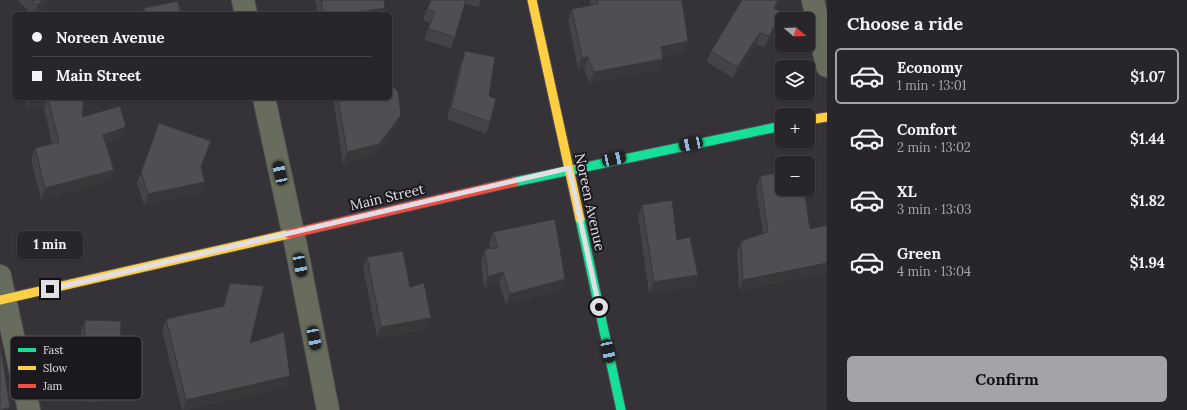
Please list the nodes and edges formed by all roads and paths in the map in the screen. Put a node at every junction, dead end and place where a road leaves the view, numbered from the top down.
1 (243, 0) edge
2 (532, 0) edge
3 (813, 0) edge
4 (246, 12) edge
5 (827, 66) edge
6 (264, 100) edge
7 (827, 117) edge
8 (815, 119) edge
9 (775, 127) edge
10 (569, 168) junction
11 (294, 233) junction
12 (0, 276) edge
13 (2, 300) edge
14 (11, 336) edge
15 (27, 400) edge
16 (29, 410) edge
17 (328, 410) edge
18 (621, 410) edge

1 - 4 street
2 - 10 street, Noreen Avenue
3 - 5 street
6 - 11 street
7 - 8 street
9 - 10 street, Main Street
10 - 11 street, Main Street
10 - 18 street, Noreen Avenue
11 - 13 street, Main Street
11 - 17 street
12 - 13 street
13 - 14 street
15 - 16 street

